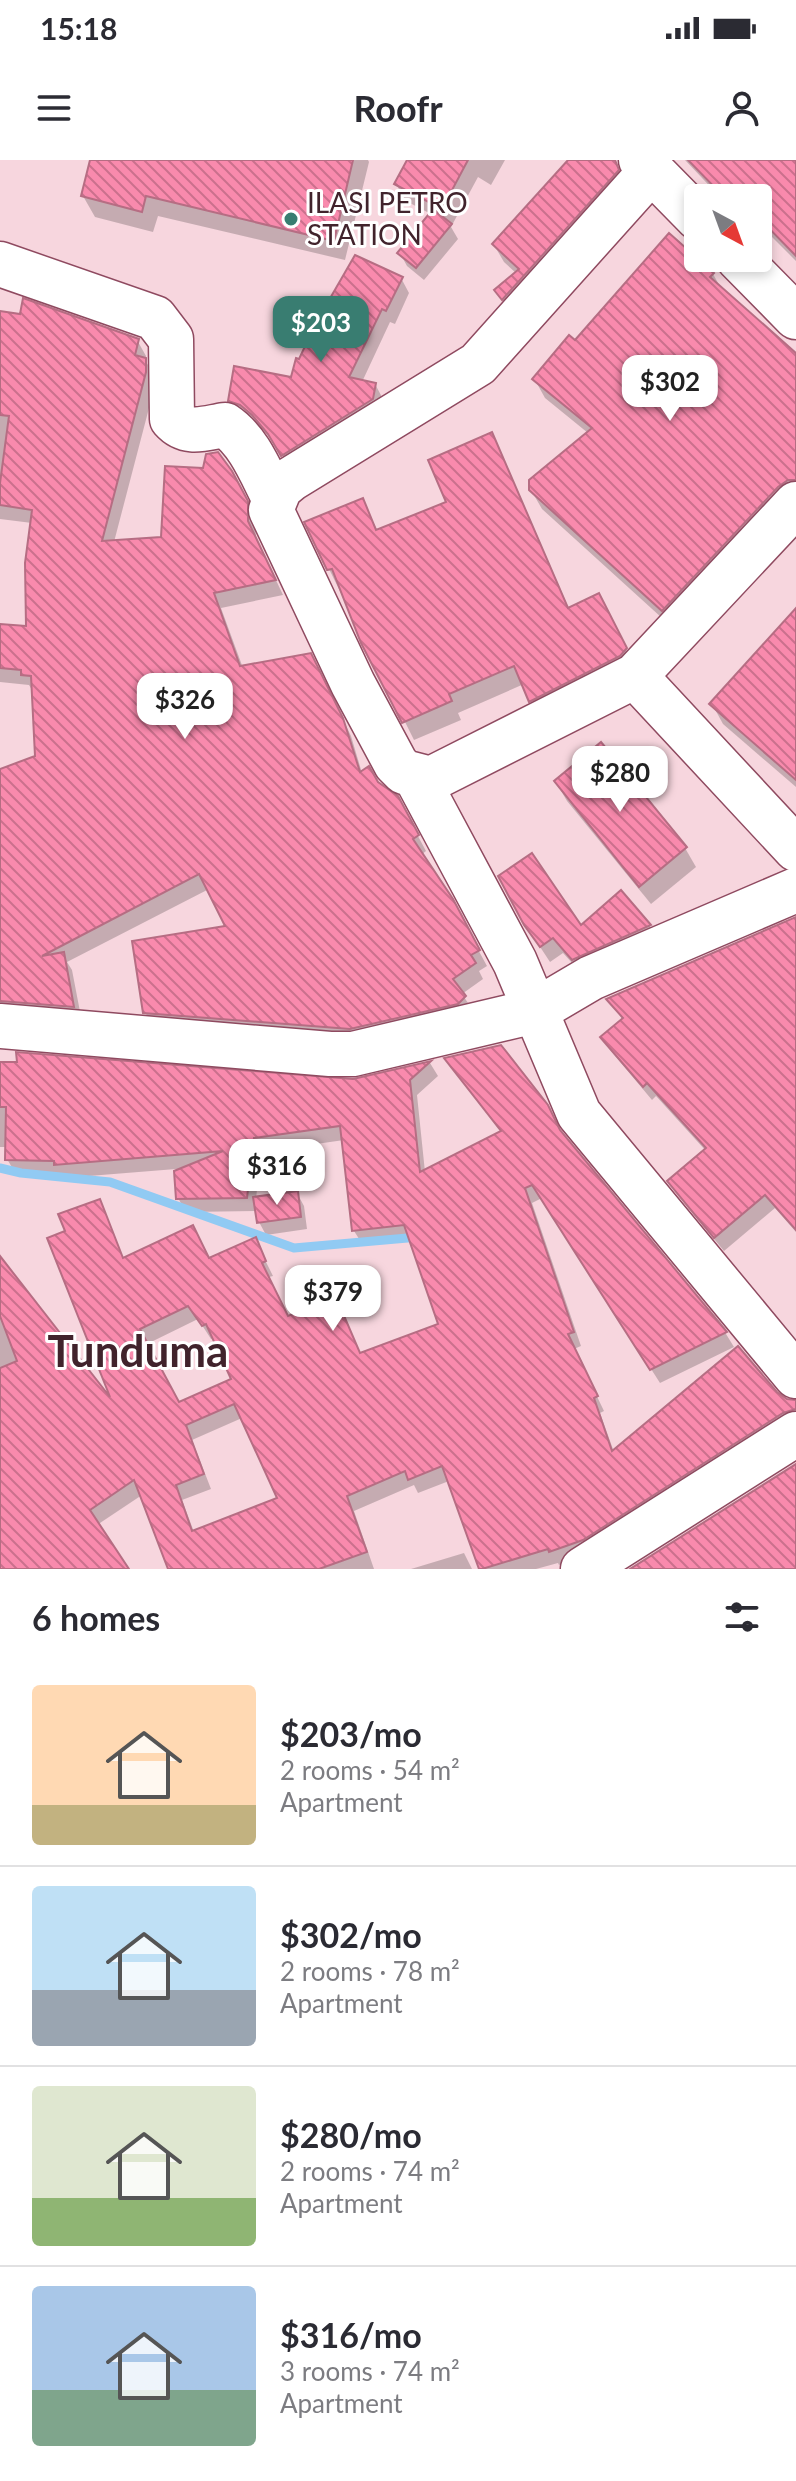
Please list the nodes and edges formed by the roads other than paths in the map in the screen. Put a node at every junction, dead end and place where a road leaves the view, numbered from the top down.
1 (646, 166) edge
2 (684, 204) edge
3 (0, 264) edge
4 (752, 272) edge
5 (796, 317) edge
6 (274, 498) junction
7 (796, 504) edge
8 (635, 676) junction
9 (416, 777) junction
10 (796, 849) edge
11 (796, 890) edge
12 (535, 1011) junction
13 (0, 1026) edge
14 (796, 1376) edge
15 (796, 1434) edge
16 (583, 1569) edge

1 - 2 street
1 - 6 street
3 - 6 street
4 - 5 street
6 - 9 street
7 - 8 street
8 - 9 street
8 - 10 street
9 - 12 street
11 - 12 street
12 - 13 street
12 - 14 street
15 - 16 street

